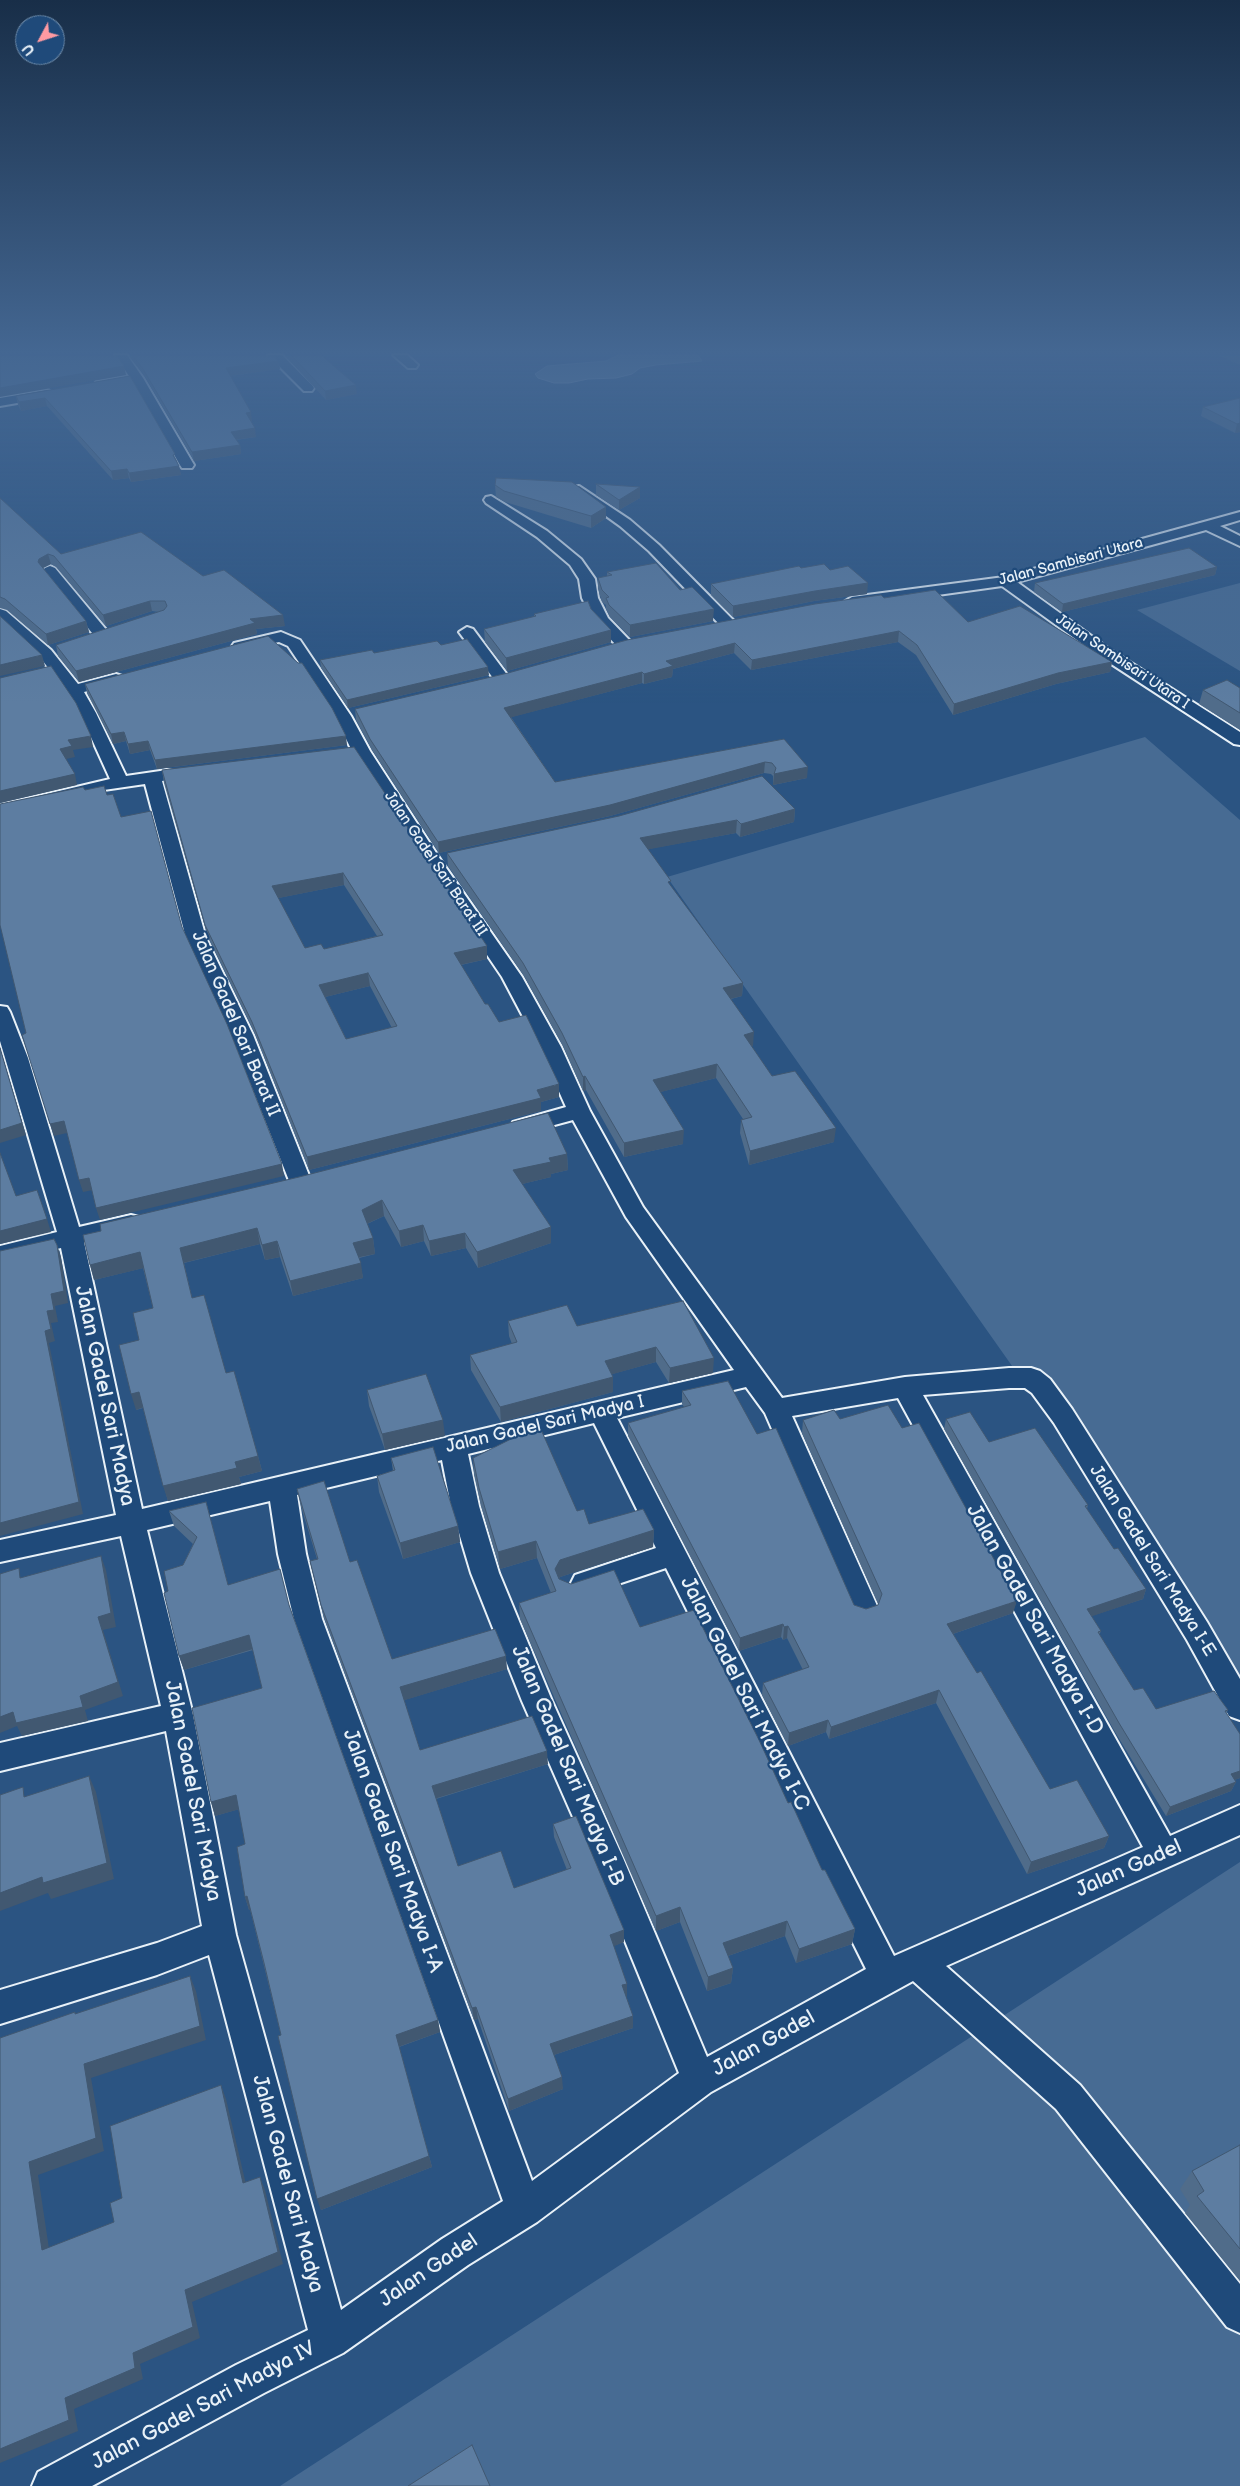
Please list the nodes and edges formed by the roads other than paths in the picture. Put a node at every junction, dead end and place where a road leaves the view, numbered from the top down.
1 (576, 488) edge
2 (491, 500) dead end
3 (1240, 516) edge
4 (1206, 524) junction
5 (1240, 542) edge
6 (50, 571) dead end
7 (1005, 581) junction
8 (833, 605) edge
9 (0, 614) edge
10 (747, 621) edge
11 (728, 624) junction
12 (708, 628) edge
13 (118, 630) edge
14 (467, 632) dead end
15 (102, 635) junction
16 (83, 641) edge
17 (644, 642) edge
18 (625, 645) junction
19 (64, 647) edge
20 (224, 650) edge
21 (606, 650) edge
22 (45, 653) junction
23 (56, 670) junction
24 (38, 674) edge
25 (521, 674) edge
26 (130, 675) edge
27 (502, 679) junction
28 (483, 683) edge
29 (74, 690) junction
30 (362, 712) edge
31 (343, 716) junction
32 (1240, 740) edge
33 (361, 751) junction
34 (342, 753) edge
35 (186, 772) edge
36 (152, 777) junction
37 (120, 782) junction
38 (0, 810) edge
39 (452, 858) edge
40 (432, 862) junction
41 (0, 1012) edge
42 (579, 1111) junction
43 (503, 1131) edge
44 (301, 1183) edge
45 (152, 1218) edge
46 (71, 1238) junction
47 (0, 1254) edge
48 (751, 1376) junction
49 (905, 1387) junction
50 (776, 1409) junction
51 (601, 1412) junction
52 (453, 1447) junction
53 (282, 1488) junction
54 (131, 1523) junction
55 (0, 1551) edge
56 (673, 1554) junction
57 (571, 1587) edge
58 (864, 1608) edge
59 (1240, 1707) edge
60 (178, 1715) junction
61 (0, 1757) edge
62 (1240, 1820) edge
63 (1163, 1854) junction
64 (220, 1935) junction
65 (919, 1964) junction
66 (888, 1976) junction
67 (0, 2007) edge
68 (699, 2080) junction
69 (524, 2209) junction
70 (1240, 2314) edge
71 (330, 2340) junction
72 (52, 2486) edge

1 - 11 street
2 - 18 street
3 - 4 street, Jalan Sambisari Utara
4 - 5 street
4 - 7 street, Jalan Sambisari Utara
6 - 15 street
7 - 8 street, Jalan Sambisari Utara
7 - 32 street, Jalan Sambisari Utara I
9 - 22 street
10 - 11 street
11 - 12 street
13 - 15 street
14 - 27 street
15 - 16 street
17 - 18 street
18 - 21 street
19 - 22 street
20 - 31 street, Jalan Gadel Sari Barat III
22 - 23 street
23 - 24 street
23 - 29 street
25 - 27 street
26 - 29 street
27 - 28 street
29 - 37 street
30 - 31 street
31 - 33 street, Jalan Gadel Sari Barat III
33 - 34 street
33 - 40 street, Jalan Gadel Sari Barat III
35 - 36 street
36 - 37 street
36 - 44 street, Jalan Gadel Sari Barat II
37 - 38 street
39 - 40 street
40 - 42 street, Jalan Gadel Sari Barat III
41 - 46 street, Jalan Gadel Sari Madya
42 - 43 street
42 - 48 street, Jalan Gadel Sari Barat III
45 - 46 street
46 - 47 street
46 - 54 street, Jalan Gadel Sari Madya
48 - 50 street
48 - 51 street, Jalan Gadel Sari Madya I
49 - 50 street
49 - 59 street, Jalan Gadel Sari Madya I-E
49 - 63 street, Jalan Gadel Sari Madya I-D
50 - 58 street
51 - 52 street, Jalan Gadel Sari Madya I
51 - 56 street, Jalan Gadel Sari Madya I-C
52 - 53 street, Jalan Gadel Sari Madya I
52 - 68 street, Jalan Gadel Sari Madya I-B
53 - 54 street, Jalan Gadel Sari Madya I
53 - 69 street, Jalan Gadel Sari Madya I-A
54 - 55 street, Jalan Gadel Sari Madya I
54 - 60 street, Jalan Gadel Sari Madya
56 - 57 street
56 - 66 street, Jalan Gadel Sari Madya I-C
60 - 61 street
60 - 64 street, Jalan Gadel Sari Madya
62 - 63 street, Jalan Gadel
63 - 65 street, Jalan Gadel
64 - 67 street
64 - 71 street, Jalan Gadel Sari Madya
65 - 66 street, Jalan Gadel
65 - 70 street
66 - 68 street, Jalan Gadel
68 - 69 street, Jalan Gadel
69 - 71 street, Jalan Gadel
71 - 72 street, Jalan Gadel Sari Madya IV

